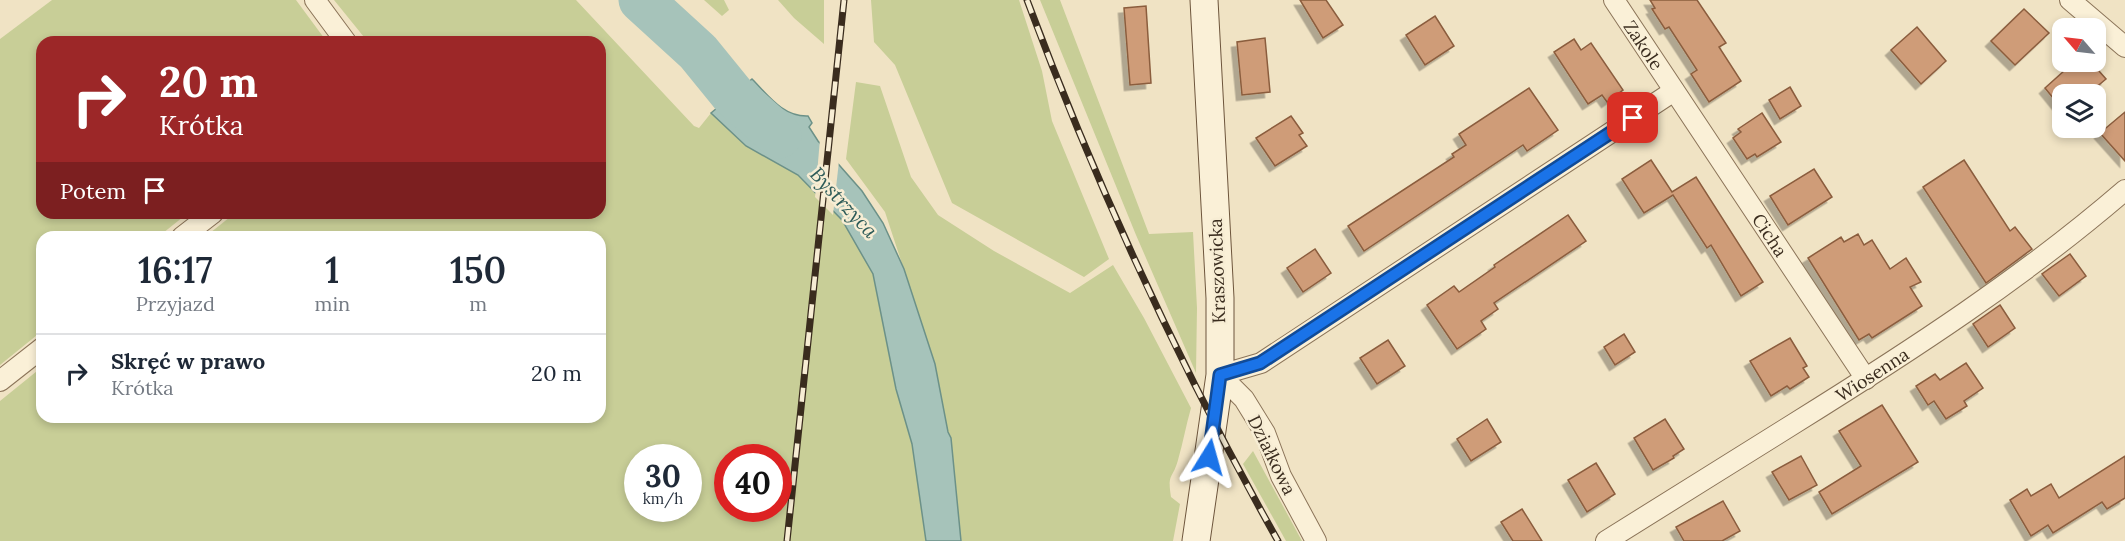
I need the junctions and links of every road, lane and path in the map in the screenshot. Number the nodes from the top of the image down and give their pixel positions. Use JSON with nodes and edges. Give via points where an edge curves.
{"nodes":[{"id":1,"x":315,"y":0,"type":"edge"},
{"id":2,"x":1204,"y":0,"type":"edge"},
{"id":3,"x":1614,"y":0,"type":"edge"},
{"id":4,"x":2070,"y":0,"type":"edge"},
{"id":5,"x":342,"y":36,"type":"edge"},
{"id":6,"x":2125,"y":47,"type":"edge"},
{"id":7,"x":1674,"y":91,"type":"junction"},
{"id":8,"x":2125,"y":190,"type":"edge"},
{"id":9,"x":205,"y":219,"type":"edge"},
{"id":10,"x":190,"y":231,"type":"edge"},
{"id":11,"x":36,"y":353,"type":"edge"},
{"id":12,"x":1220,"y":375,"type":"junction"},
{"id":13,"x":1866,"y":379,"type":"junction"},
{"id":14,"x":0,"y":381,"type":"edge"},
{"id":15,"x":1196,"y":541,"type":"edge"},
{"id":16,"x":1316,"y":541,"type":"edge"},
{"id":17,"x":1606,"y":541,"type":"edge"}],
"edges":[{"from":1,"to":5,"type":"street"},
{"from":2,"to":12,"type":"street","name":"Kraszowicka","via":[[1220,298]]},
{"from":3,"to":7,"type":"street","name":"Zakole"},
{"from":4,"to":6,"type":"street"},
{"from":7,"to":12,"type":"street","via":[[1269,358]]},
{"from":7,"to":13,"type":"street","name":"Cicha"},
{"from":8,"to":13,"type":"street","name":"Wiosenna","via":[[1982,301]]},
{"from":9,"to":10,"type":"street"},
{"from":11,"to":14,"type":"street"},
{"from":12,"to":15,"type":"street","name":"Kraszowicka"},
{"from":12,"to":16,"type":"street","name":"Działkowa","via":[[1244,399],[1265,433],[1281,476]]},
{"from":13,"to":17,"type":"street","name":"Wiosenna"}]}
